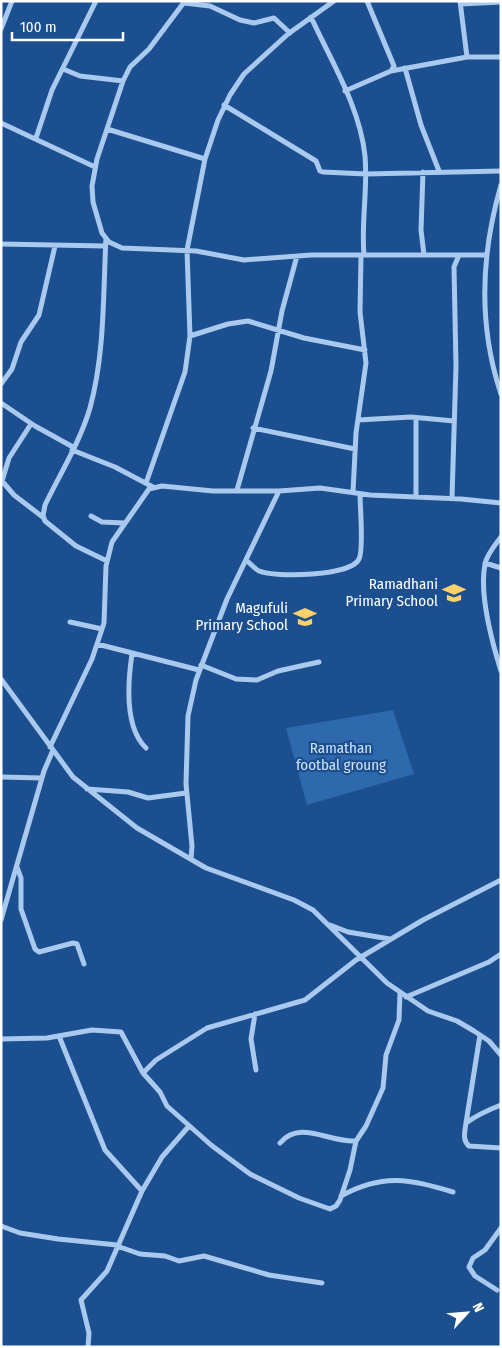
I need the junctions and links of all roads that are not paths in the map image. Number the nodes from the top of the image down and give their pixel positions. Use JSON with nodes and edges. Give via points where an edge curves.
{"nodes":[{"id":1,"x":12,"y":1,"type":"edge"},
{"id":2,"x":96,"y":1,"type":"edge"},
{"id":3,"x":334,"y":1,"type":"edge"},
{"id":4,"x":366,"y":1,"type":"edge"},
{"id":5,"x":460,"y":2,"type":"edge"},
{"id":6,"x":501,"y":2,"type":"edge"},
{"id":7,"x":182,"y":3,"type":"edge"},
{"id":8,"x":311,"y":17,"type":"junction"},
{"id":9,"x":1,"y":29,"type":"edge"},
{"id":10,"x":290,"y":33,"type":"junction"},
{"id":11,"x":467,"y":57,"type":"junction"},
{"id":12,"x":501,"y":57,"type":"edge"},
{"id":13,"x":405,"y":68,"type":"junction"},
{"id":14,"x":62,"y":69,"type":"junction"},
{"id":15,"x":391,"y":71,"type":"junction"},
{"id":16,"x":123,"y":81,"type":"junction"},
{"id":17,"x":345,"y":91,"type":"junction"},
{"id":18,"x":224,"y":105,"type":"junction"},
{"id":19,"x":1,"y":117,"type":"edge"},
{"id":20,"x":3,"y":123,"type":"edge"},
{"id":21,"x":107,"y":129,"type":"junction"},
{"id":22,"x":36,"y":138,"type":"junction"},
{"id":23,"x":205,"y":159,"type":"junction"},
{"id":24,"x":95,"y":167,"type":"junction"},
{"id":25,"x":439,"y":171,"type":"junction"},
{"id":26,"x":501,"y":171,"type":"edge"},
{"id":27,"x":423,"y":172,"type":"junction"},
{"id":28,"x":366,"y":174,"type":"junction"},
{"id":29,"x":501,"y":185,"type":"edge"},
{"id":30,"x":106,"y":238,"type":"junction"},
{"id":31,"x":1,"y":244,"type":"edge"},
{"id":32,"x":55,"y":246,"type":"junction"},
{"id":33,"x":105,"y":246,"type":"junction"},
{"id":34,"x":187,"y":250,"type":"junction"},
{"id":35,"x":362,"y":255,"type":"junction"},
{"id":36,"x":424,"y":255,"type":"junction"},
{"id":37,"x":459,"y":255,"type":"junction"},
{"id":38,"x":485,"y":255,"type":"junction"},
{"id":39,"x":297,"y":256,"type":"junction"},
{"id":40,"x":279,"y":332,"type":"junction"},
{"id":41,"x":190,"y":336,"type":"junction"},
{"id":42,"x":365,"y":350,"type":"junction"},
{"id":43,"x":1,"y":384,"type":"edge"},
{"id":44,"x":501,"y":394,"type":"edge"},
{"id":45,"x":1,"y":403,"type":"edge"},
{"id":46,"x":416,"y":418,"type":"junction"},
{"id":47,"x":358,"y":420,"type":"junction"},
{"id":48,"x":454,"y":421,"type":"junction"},
{"id":49,"x":31,"y":424,"type":"junction"},
{"id":50,"x":253,"y":428,"type":"junction"},
{"id":51,"x":73,"y":449,"type":"junction"},
{"id":52,"x":355,"y":449,"type":"junction"},
{"id":53,"x":2,"y":478,"type":"edge"},
{"id":54,"x":146,"y":483,"type":"junction"},
{"id":55,"x":153,"y":488,"type":"junction"},
{"id":56,"x":237,"y":490,"type":"junction"},
{"id":57,"x":279,"y":492,"type":"junction"},
{"id":58,"x":353,"y":492,"type":"junction"},
{"id":59,"x":360,"y":494,"type":"junction"},
{"id":60,"x":416,"y":496,"type":"junction"},
{"id":61,"x":452,"y":498,"type":"junction"},
{"id":62,"x":501,"y":503,"type":"edge"},
{"id":63,"x":91,"y":516,"type":"dead end"},
{"id":64,"x":44,"y":518,"type":"junction"},
{"id":65,"x":124,"y":523,"type":"junction"},
{"id":66,"x":501,"y":537,"type":"edge"},
{"id":67,"x":107,"y":561,"type":"junction"},
{"id":68,"x":247,"y":562,"type":"junction"},
{"id":69,"x":485,"y":563,"type":"junction"},
{"id":70,"x":501,"y":568,"type":"edge"},
{"id":71,"x":70,"y":622,"type":"dead end"},
{"id":72,"x":102,"y":629,"type":"junction"},
{"id":73,"x":97,"y":644,"type":"junction"},
{"id":74,"x":132,"y":654,"type":"junction"},
{"id":75,"x":319,"y":662,"type":"dead end"},
{"id":76,"x":200,"y":667,"type":"junction"},
{"id":77,"x":501,"y":671,"type":"edge"},
{"id":78,"x":1,"y":679,"type":"edge"},
{"id":79,"x":52,"y":748,"type":"junction"},
{"id":80,"x":146,"y":748,"type":"dead end"},
{"id":81,"x":1,"y":777,"type":"edge"},
{"id":82,"x":42,"y":778,"type":"junction"},
{"id":83,"x":87,"y":789,"type":"junction"},
{"id":84,"x":186,"y":793,"type":"junction"},
{"id":85,"x":191,"y":859,"type":"junction"},
{"id":86,"x":16,"y":866,"type":"junction"},
{"id":87,"x":501,"y":880,"type":"edge"},
{"id":88,"x":1,"y":920,"type":"edge"},
{"id":89,"x":329,"y":925,"type":"junction"},
{"id":90,"x":390,"y":939,"type":"junction"},
{"id":91,"x":501,"y":954,"type":"edge"},
{"id":92,"x":362,"y":956,"type":"junction"},
{"id":93,"x":84,"y":964,"type":"dead end"},
{"id":94,"x":400,"y":993,"type":"junction"},
{"id":95,"x":406,"y":997,"type":"junction"},
{"id":96,"x":255,"y":1014,"type":"junction"},
{"id":97,"x":480,"y":1035,"type":"junction"},
{"id":98,"x":59,"y":1036,"type":"junction"},
{"id":99,"x":1,"y":1039,"type":"edge"},
{"id":100,"x":501,"y":1055,"type":"edge"},
{"id":101,"x":256,"y":1070,"type":"dead end"},
{"id":102,"x":143,"y":1073,"type":"junction"},
{"id":103,"x":501,"y":1105,"type":"edge"},
{"id":104,"x":466,"y":1123,"type":"junction"},
{"id":105,"x":189,"y":1126,"type":"junction"},
{"id":106,"x":356,"y":1141,"type":"junction"},
{"id":107,"x":280,"y":1143,"type":"dead end"},
{"id":108,"x":501,"y":1148,"type":"edge"},
{"id":109,"x":142,"y":1191,"type":"junction"},
{"id":110,"x":453,"y":1192,"type":"dead end"},
{"id":111,"x":341,"y":1196,"type":"junction"},
{"id":112,"x":1,"y":1226,"type":"edge"},
{"id":113,"x":501,"y":1228,"type":"edge"},
{"id":114,"x":117,"y":1246,"type":"junction"},
{"id":115,"x":322,"y":1283,"type":"dead end"},
{"id":116,"x":497,"y":1290,"type":"dead end"},
{"id":117,"x":88,"y":1347,"type":"edge"}],
"edges":[{"from":1,"to":9,"type":"street"},
{"from":2,"to":14,"type":"street"},
{"from":3,"to":8,"type":"street"},
{"from":4,"to":15,"type":"street","via":[[393,61]]},
{"from":5,"to":6,"type":"street"},
{"from":5,"to":11,"type":"street"},
{"from":7,"to":10,"type":"street","via":[[210,6],[254,23],[274,18]]},
{"from":7,"to":16,"type":"street","via":[[149,49],[130,67]]},
{"from":8,"to":10,"type":"street"},
{"from":8,"to":17,"type":"street"},
{"from":10,"to":18,"type":"street","via":[[244,74]]},
{"from":11,"to":12,"type":"street"},
{"from":11,"to":13,"type":"street"},
{"from":13,"to":15,"type":"street"},
{"from":13,"to":25,"type":"street","via":[[421,125]]},
{"from":14,"to":16,"type":"street","via":[[80,76]]},
{"from":14,"to":22,"type":"street"},
{"from":15,"to":17,"type":"street"},
{"from":16,"to":21,"type":"street"},
{"from":17,"to":28,"type":"street","via":[[359,129]]},
{"from":18,"to":23,"type":"street"},
{"from":18,"to":28,"type":"street","via":[[316,161],[320,171]]},
{"from":19,"to":20,"type":"street"},
{"from":20,"to":22,"type":"street"},
{"from":21,"to":23,"type":"street"},
{"from":21,"to":24,"type":"street"},
{"from":22,"to":24,"type":"street"},
{"from":23,"to":34,"type":"street"},
{"from":24,"to":30,"type":"street","via":[[93,202]]},
{"from":25,"to":26,"type":"street"},
{"from":25,"to":27,"type":"street"},
{"from":27,"to":28,"type":"street"},
{"from":27,"to":36,"type":"street","via":[[421,230]]},
{"from":28,"to":35,"type":"street"},
{"from":29,"to":38,"type":"street"},
{"from":30,"to":33,"type":"street"},
{"from":30,"to":34,"type":"street","via":[[122,248]]},
{"from":31,"to":32,"type":"street"},
{"from":32,"to":33,"type":"street"},
{"from":32,"to":43,"type":"street","via":[[39,315],[21,342],[14,363]]},
{"from":33,"to":51,"type":"street","via":[[97,376],[89,409]]},
{"from":34,"to":39,"type":"street","via":[[244,260]]},
{"from":34,"to":41,"type":"street"},
{"from":35,"to":36,"type":"street"},
{"from":35,"to":39,"type":"street"},
{"from":35,"to":42,"type":"street","via":[[360,312]]},
{"from":36,"to":37,"type":"street"},
{"from":37,"to":38,"type":"street"},
{"from":37,"to":48,"type":"street","via":[[454,267]]},
{"from":38,"to":44,"type":"street","via":[[484,301],[488,342]]},
{"from":39,"to":40,"type":"street"},
{"from":40,"to":41,"type":"street","via":[[256,323],[239,322]]},
{"from":40,"to":42,"type":"street"},
{"from":40,"to":50,"type":"street"},
{"from":41,"to":54,"type":"street","via":[[186,372]]},
{"from":42,"to":47,"type":"street","via":[[365,379]]},
{"from":45,"to":49,"type":"street"},
{"from":46,"to":47,"type":"street"},
{"from":46,"to":48,"type":"street"},
{"from":46,"to":60,"type":"street"},
{"from":47,"to":52,"type":"street"},
{"from":48,"to":61,"type":"street"},
{"from":49,"to":51,"type":"street"},
{"from":49,"to":53,"type":"street","via":[[9,458]]},
{"from":50,"to":52,"type":"street"},
{"from":50,"to":56,"type":"street"},
{"from":51,"to":54,"type":"street"},
{"from":51,"to":64,"type":"street","via":[[45,505]]},
{"from":52,"to":58,"type":"street"},
{"from":53,"to":64,"type":"street","via":[[5,487]]},
{"from":54,"to":55,"type":"street"},
{"from":55,"to":56,"type":"street"},
{"from":55,"to":65,"type":"street","via":[[144,493]]},
{"from":56,"to":57,"type":"street"},
{"from":57,"to":58,"type":"street","via":[[320,488]]},
{"from":57,"to":68,"type":"street"},
{"from":58,"to":59,"type":"street"},
{"from":59,"to":60,"type":"street"},
{"from":59,"to":68,"type":"street","via":[[361,550],[356,563],[346,568],[282,576],[259,571]]},
{"from":60,"to":61,"type":"street"},
{"from":61,"to":62,"type":"street"},
{"from":63,"to":65,"type":"street","via":[[102,522]]},
{"from":64,"to":67,"type":"street","via":[[76,546]]},
{"from":65,"to":67,"type":"street","via":[[112,542]]},
{"from":66,"to":69,"type":"street"},
{"from":67,"to":72,"type":"street"},
{"from":68,"to":76,"type":"street","via":[[227,599]]},
{"from":69,"to":70,"type":"street"},
{"from":69,"to":77,"type":"street","via":[[486,602]]},
{"from":71,"to":72,"type":"street"},
{"from":72,"to":73,"type":"street"},
{"from":73,"to":74,"type":"street"},
{"from":73,"to":79,"type":"street"},
{"from":74,"to":76,"type":"street"},
{"from":74,"to":80,"type":"street","via":[[127,690],[137,736]]},
{"from":75,"to":76,"type":"street","via":[[278,671],[257,680],[236,679]]},
{"from":76,"to":84,"type":"street","via":[[188,716]]},
{"from":78,"to":79,"type":"street"},
{"from":79,"to":82,"type":"street"},
{"from":79,"to":83,"type":"street","via":[[73,777]]},
{"from":81,"to":82,"type":"street"},
{"from":82,"to":86,"type":"street"},
{"from":83,"to":84,"type":"street","via":[[128,792],[148,798]]},
{"from":83,"to":85,"type":"street","via":[[138,828]]},
{"from":84,"to":85,"type":"street"},
{"from":85,"to":89,"type":"street","via":[[220,874],[294,900],[313,910]]},
{"from":86,"to":88,"type":"street"},
{"from":86,"to":93,"type":"street","via":[[21,878],[21,909],[35,949],[39,952],[78,944]]},
{"from":87,"to":90,"type":"street"},
{"from":89,"to":90,"type":"street","via":[[348,932]]},
{"from":89,"to":92,"type":"street"},
{"from":90,"to":92,"type":"street"},
{"from":91,"to":95,"type":"street"},
{"from":92,"to":94,"type":"street"},
{"from":92,"to":96,"type":"street","via":[[305,1000]]},
{"from":94,"to":95,"type":"street"},
{"from":94,"to":106,"type":"street","via":[[399,1020],[386,1055],[383,1088]]},
{"from":95,"to":97,"type":"street"},
{"from":96,"to":101,"type":"street","via":[[251,1039]]},
{"from":96,"to":102,"type":"street","via":[[207,1028],[156,1060]]},
{"from":97,"to":100,"type":"street"},
{"from":97,"to":104,"type":"street"},
{"from":98,"to":99,"type":"street"},
{"from":98,"to":102,"type":"street","via":[[92,1030],[121,1032]]},
{"from":98,"to":109,"type":"street","via":[[105,1150]]},
{"from":102,"to":105,"type":"street","via":[[160,1092],[167,1106]]},
{"from":103,"to":104,"type":"street"},
{"from":104,"to":108,"type":"street","via":[[467,1144]]},
{"from":105,"to":109,"type":"street","via":[[162,1157]]},
{"from":105,"to":111,"type":"street","via":[[250,1174],[299,1198],[330,1209],[336,1206]]},
{"from":106,"to":107,"type":"street","via":[[296,1131]]},
{"from":106,"to":111,"type":"street"},
{"from":109,"to":114,"type":"street"},
{"from":110,"to":111,"type":"street","via":[[393,1179],[362,1186]]},
{"from":112,"to":114,"type":"street","via":[[20,1233]]},
{"from":113,"to":116,"type":"street","via":[[485,1250],[472,1258],[469,1267],[475,1276]]},
{"from":114,"to":115,"type":"street","via":[[179,1261],[204,1256],[269,1275]]},
{"from":114,"to":117,"type":"street","via":[[107,1271],[81,1300],[89,1333]]}]}
